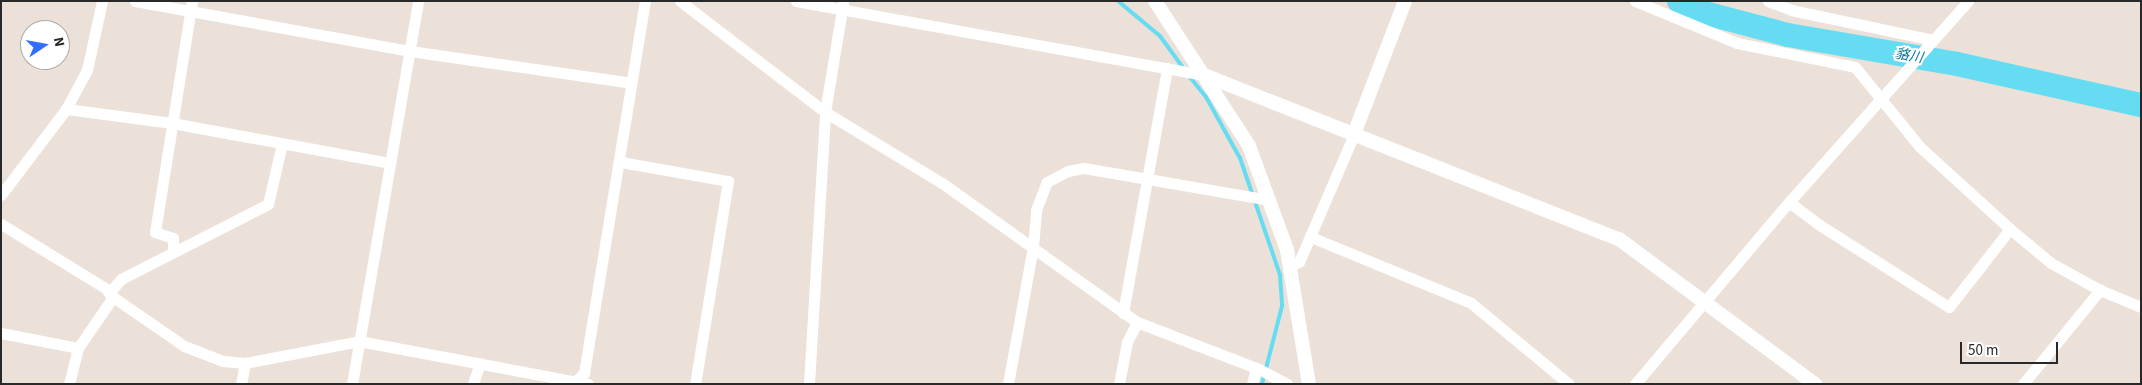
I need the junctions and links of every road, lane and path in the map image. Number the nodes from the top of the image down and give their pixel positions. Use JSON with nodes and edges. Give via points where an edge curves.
{"nodes":[{"id":1,"x":102,"y":1,"type":"edge"},
{"id":2,"x":135,"y":1,"type":"edge"},
{"id":3,"x":418,"y":1,"type":"edge"},
{"id":4,"x":645,"y":1,"type":"edge"},
{"id":5,"x":680,"y":1,"type":"edge"},
{"id":6,"x":796,"y":1,"type":"edge"},
{"id":7,"x":1155,"y":1,"type":"edge"},
{"id":8,"x":1405,"y":1,"type":"edge"},
{"id":9,"x":1634,"y":1,"type":"edge"},
{"id":10,"x":1768,"y":1,"type":"edge"},
{"id":11,"x":1968,"y":1,"type":"edge"},
{"id":12,"x":843,"y":5,"type":"edge"},
{"id":13,"x":192,"y":7,"type":"edge"},
{"id":14,"x":1933,"y":40,"type":"junction"},
{"id":15,"x":410,"y":51,"type":"junction"},
{"id":16,"x":1171,"y":69,"type":"junction"},
{"id":17,"x":1200,"y":74,"type":"junction"},
{"id":18,"x":631,"y":83,"type":"junction"},
{"id":19,"x":1881,"y":99,"type":"junction"},
{"id":20,"x":66,"y":109,"type":"junction"},
{"id":21,"x":825,"y":112,"type":"junction"},
{"id":22,"x":172,"y":123,"type":"junction"},
{"id":23,"x":1354,"y":134,"type":"junction"},
{"id":24,"x":282,"y":144,"type":"junction"},
{"id":25,"x":621,"y":162,"type":"junction"},
{"id":26,"x":390,"y":163,"type":"junction"},
{"id":27,"x":1148,"y":179,"type":"junction"},
{"id":28,"x":1,"y":195,"type":"edge"},
{"id":29,"x":1265,"y":199,"type":"junction"},
{"id":30,"x":1789,"y":202,"type":"junction"},
{"id":31,"x":1,"y":224,"type":"edge"},
{"id":32,"x":2010,"y":229,"type":"junction"},
{"id":33,"x":1311,"y":237,"type":"junction"},
{"id":34,"x":1033,"y":247,"type":"junction"},
{"id":35,"x":173,"y":251,"type":"junction"},
{"id":36,"x":1291,"y":266,"type":"junction"},
{"id":37,"x":2100,"y":290,"type":"junction"},
{"id":38,"x":111,"y":295,"type":"junction"},
{"id":39,"x":1704,"y":300,"type":"junction"},
{"id":40,"x":2141,"y":306,"type":"edge"},
{"id":41,"x":1123,"y":313,"type":"junction"},
{"id":42,"x":1137,"y":322,"type":"junction"},
{"id":43,"x":1,"y":333,"type":"edge"},
{"id":44,"x":359,"y":341,"type":"junction"},
{"id":45,"x":78,"y":348,"type":"junction"},
{"id":46,"x":244,"y":363,"type":"junction"},
{"id":47,"x":480,"y":363,"type":"junction"},
{"id":48,"x":1258,"y":369,"type":"junction"},
{"id":49,"x":574,"y":382,"type":"edge"},
{"id":50,"x":69,"y":384,"type":"edge"},
{"id":51,"x":240,"y":384,"type":"edge"},
{"id":52,"x":352,"y":384,"type":"edge"},
{"id":53,"x":473,"y":384,"type":"edge"},
{"id":54,"x":588,"y":384,"type":"edge"},
{"id":55,"x":695,"y":384,"type":"edge"},
{"id":56,"x":809,"y":384,"type":"edge"},
{"id":57,"x":1008,"y":384,"type":"edge"},
{"id":58,"x":1119,"y":384,"type":"edge"},
{"id":59,"x":1252,"y":384,"type":"edge"},
{"id":60,"x":1287,"y":384,"type":"edge"},
{"id":61,"x":1309,"y":384,"type":"edge"},
{"id":62,"x":1569,"y":384,"type":"edge"},
{"id":63,"x":1635,"y":384,"type":"edge"},
{"id":64,"x":1815,"y":384,"type":"edge"},
{"id":65,"x":2023,"y":384,"type":"edge"}],
"edges":[{"from":1,"to":20,"type":"street","via":[[87,70]]},
{"from":2,"to":13,"type":"street"},
{"from":3,"to":15,"type":"street"},
{"from":4,"to":18,"type":"street"},
{"from":5,"to":21,"type":"street"},
{"from":6,"to":12,"type":"street"},
{"from":7,"to":17,"type":"street"},
{"from":8,"to":23,"type":"street"},
{"from":9,"to":19,"type":"street","via":[[1737,43],[1856,67]]},
{"from":10,"to":14,"type":"street","via":[[1792,10]]},
{"from":11,"to":14,"type":"street"},
{"from":12,"to":16,"type":"street"},
{"from":12,"to":21,"type":"street"},
{"from":13,"to":15,"type":"street"},
{"from":13,"to":22,"type":"street"},
{"from":14,"to":19,"type":"street"},
{"from":15,"to":18,"type":"street"},
{"from":15,"to":26,"type":"street"},
{"from":16,"to":17,"type":"street"},
{"from":16,"to":27,"type":"street"},
{"from":17,"to":23,"type":"street"},
{"from":17,"to":29,"type":"street","via":[[1249,146]]},
{"from":18,"to":25,"type":"street"},
{"from":19,"to":30,"type":"street"},
{"from":19,"to":32,"type":"street","via":[[1920,147]]},
{"from":20,"to":22,"type":"street"},
{"from":20,"to":28,"type":"street"},
{"from":21,"to":34,"type":"street","via":[[942,183]]},
{"from":21,"to":56,"type":"street"},
{"from":22,"to":24,"type":"street"},
{"from":22,"to":35,"type":"street","via":[[154,232],[173,238]]},
{"from":23,"to":33,"type":"street"},
{"from":23,"to":39,"type":"street","via":[[1619,239]]},
{"from":24,"to":26,"type":"street"},
{"from":24,"to":35,"type":"street","via":[[272,201]]},
{"from":25,"to":49,"type":"street","via":[[584,373]]},
{"from":25,"to":55,"type":"street","via":[[728,181]]},
{"from":26,"to":44,"type":"street"},
{"from":27,"to":29,"type":"street"},
{"from":27,"to":34,"type":"street","via":[[1084,168],[1048,182],[1036,210]]},
{"from":27,"to":41,"type":"street"},
{"from":29,"to":36,"type":"street"},
{"from":30,"to":32,"type":"street","via":[[1949,307]]},
{"from":30,"to":39,"type":"street"},
{"from":31,"to":38,"type":"street"},
{"from":32,"to":37,"type":"street","via":[[2051,263]]},
{"from":33,"to":36,"type":"street","via":[[1299,262]]},
{"from":33,"to":62,"type":"street","via":[[1472,303]]},
{"from":34,"to":41,"type":"street"},
{"from":34,"to":57,"type":"street"},
{"from":35,"to":38,"type":"street","via":[[121,279]]},
{"from":36,"to":61,"type":"street"},
{"from":37,"to":40,"type":"street"},
{"from":37,"to":65,"type":"street"},
{"from":38,"to":45,"type":"street"},
{"from":38,"to":46,"type":"street","via":[[184,346],[223,361]]},
{"from":39,"to":63,"type":"street"},
{"from":39,"to":64,"type":"street"},
{"from":41,"to":42,"type":"street"},
{"from":42,"to":48,"type":"street"},
{"from":42,"to":58,"type":"street","via":[[1127,342]]},
{"from":43,"to":45,"type":"street"},
{"from":44,"to":46,"type":"street"},
{"from":44,"to":47,"type":"street"},
{"from":44,"to":52,"type":"street"},
{"from":45,"to":50,"type":"street"},
{"from":46,"to":51,"type":"street"},
{"from":47,"to":49,"type":"street"},
{"from":47,"to":53,"type":"street"},
{"from":48,"to":59,"type":"street"},
{"from":48,"to":60,"type":"street"},
{"from":49,"to":54,"type":"street"}]}
